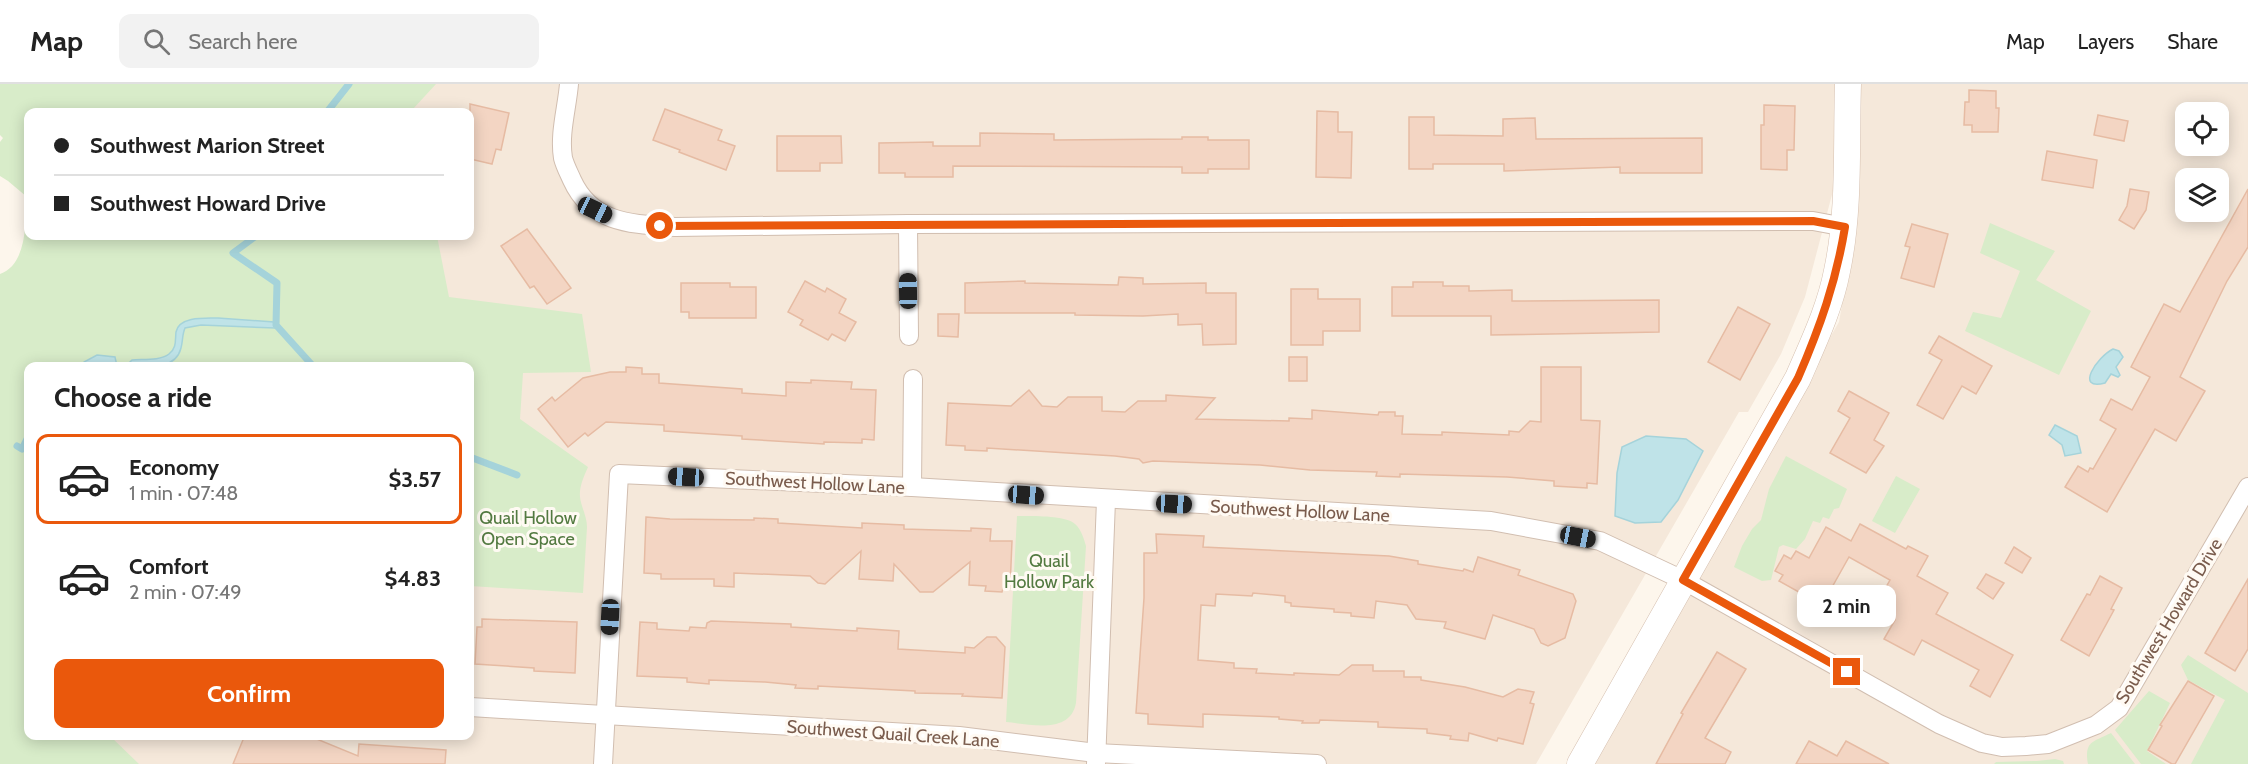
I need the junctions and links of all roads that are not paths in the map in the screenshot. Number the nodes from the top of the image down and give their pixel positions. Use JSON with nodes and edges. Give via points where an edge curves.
{"nodes":[{"id":1,"x":569,"y":84,"type":"edge"},
{"id":2,"x":1848,"y":84,"type":"edge"},
{"id":3,"x":908,"y":224,"type":"junction"},
{"id":4,"x":1845,"y":227,"type":"junction"},
{"id":5,"x":909,"y":336,"type":"dead end"},
{"id":6,"x":913,"y":380,"type":"dead end"},
{"id":7,"x":912,"y":487,"type":"junction"},
{"id":8,"x":2248,"y":487,"type":"edge"},
{"id":9,"x":1106,"y":500,"type":"junction"},
{"id":10,"x":1683,"y":580,"type":"junction"},
{"id":11,"x":474,"y":707,"type":"edge"},
{"id":12,"x":605,"y":714,"type":"junction"},
{"id":13,"x":1096,"y":759,"type":"edge"},
{"id":14,"x":603,"y":764,"type":"edge"},
{"id":15,"x":1317,"y":764,"type":"edge"},
{"id":16,"x":1580,"y":764,"type":"edge"}],
"edges":[{"from":1,"to":3,"type":"street","via":[[563,158],[584,200],[616,220],[675,227]]},
{"from":2,"to":4,"type":"main road"},
{"from":3,"to":4,"type":"street","via":[[1813,221]]},
{"from":3,"to":5,"type":"street"},
{"from":4,"to":10,"type":"main road","via":[[1832,292],[1798,378]]},
{"from":6,"to":7,"type":"street"},
{"from":7,"to":9,"type":"street","name":"Southwest Hollow Lane"},
{"from":7,"to":12,"type":"street","name":"Southwest Hollow Lane","via":[[619,474]]},
{"from":8,"to":10,"type":"street","name":"Southwest Howard Drive","via":[[2119,708],[2096,725],[2048,744],[2002,747],[1982,743],[1939,724]]},
{"from":9,"to":10,"type":"street","name":"Southwest Hollow Lane","via":[[1491,521],[1600,541]]},
{"from":9,"to":13,"type":"street"},
{"from":10,"to":16,"type":"main road"},
{"from":11,"to":12,"type":"street","name":"Southwest Quail Creek Lane"},
{"from":12,"to":13,"type":"street","name":"Southwest Quail Creek Lane","via":[[959,736]]},
{"from":12,"to":14,"type":"street"},
{"from":13,"to":15,"type":"street","name":"Southwest Quail Creek Lane"}]}
